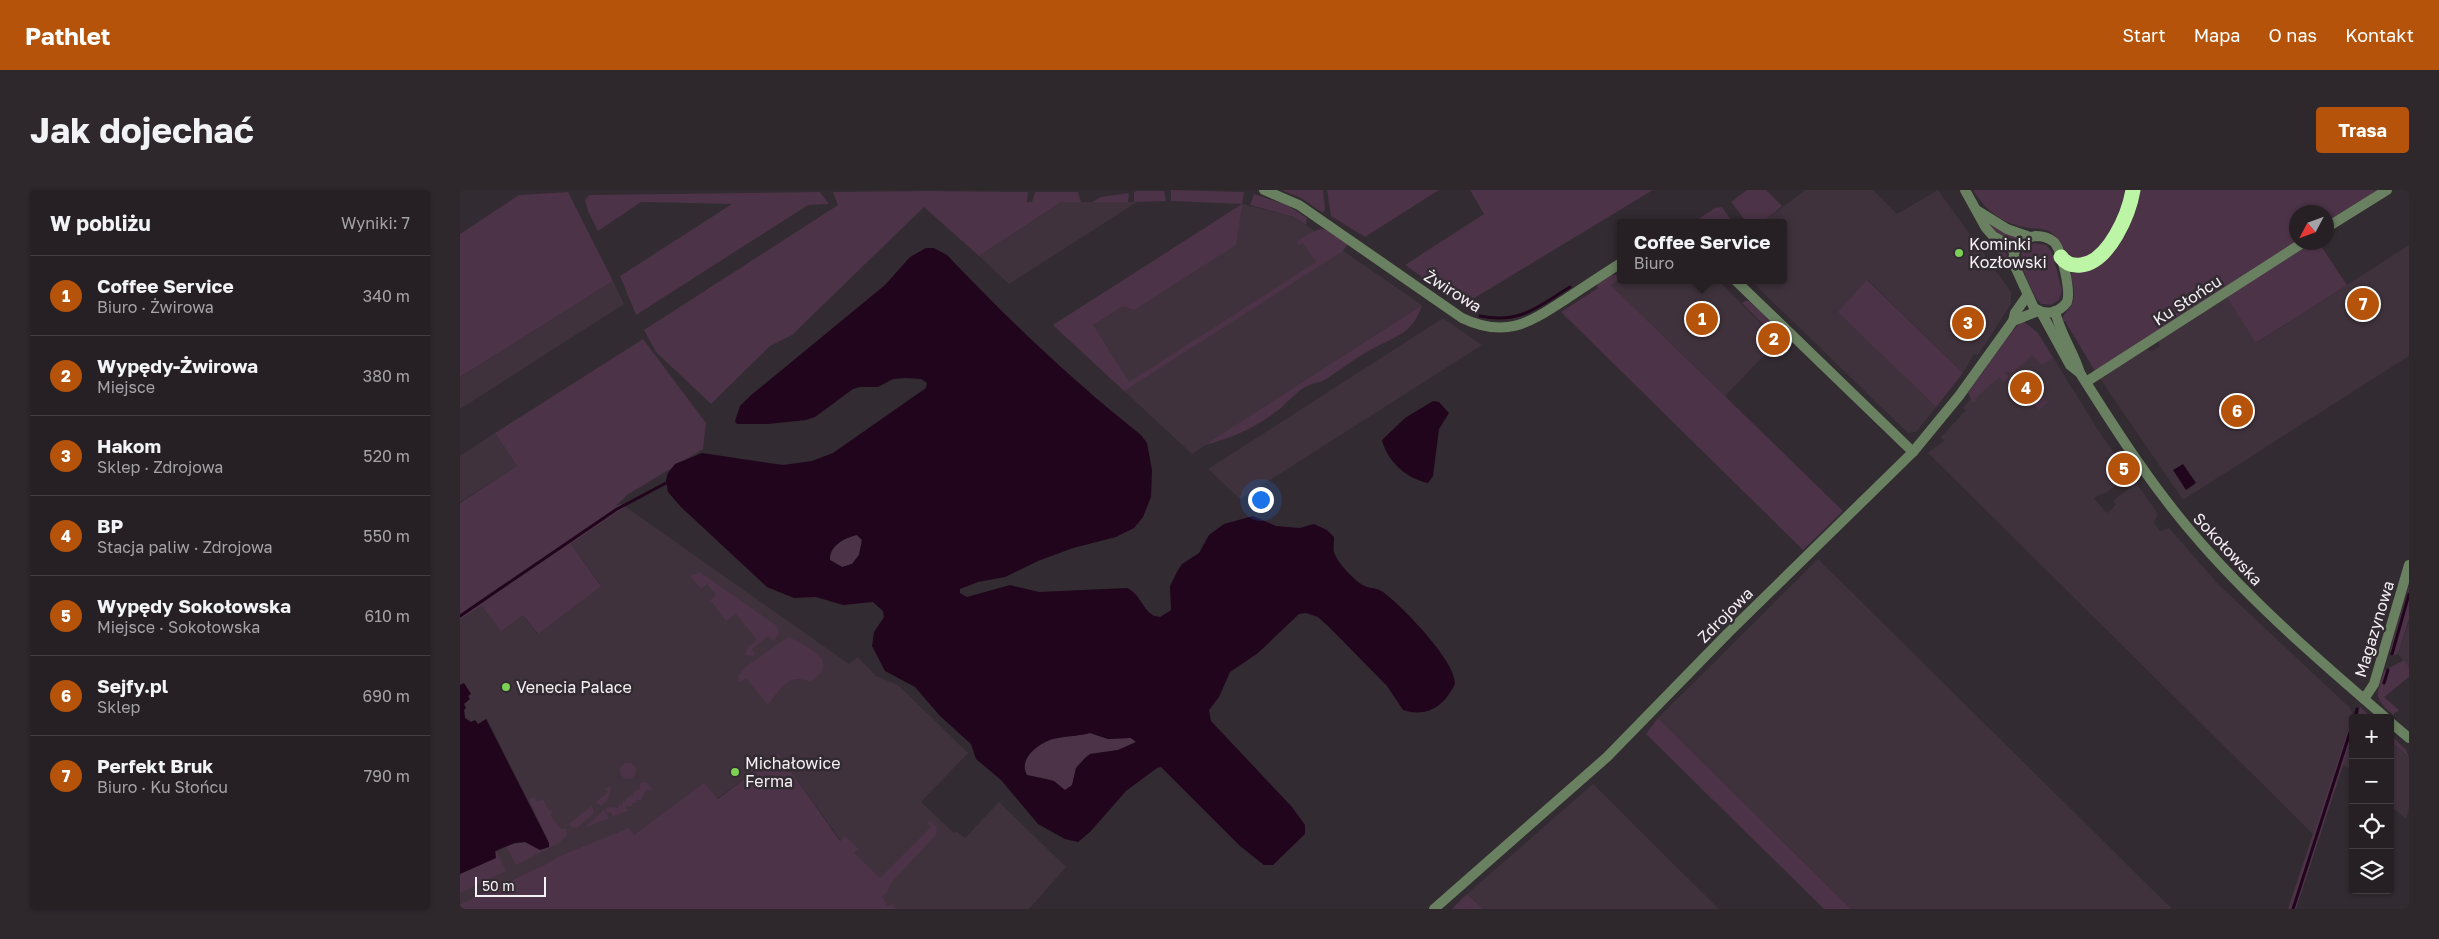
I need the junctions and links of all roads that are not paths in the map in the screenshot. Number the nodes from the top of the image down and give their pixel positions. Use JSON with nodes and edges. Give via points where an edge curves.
{"nodes":[{"id":1,"x":1264,"y":190,"type":"edge"},
{"id":2,"x":1965,"y":190,"type":"edge"},
{"id":3,"x":2133,"y":190,"type":"edge"},
{"id":4,"x":2386,"y":190,"type":"edge"},
{"id":5,"x":1978,"y":211,"type":"junction"},
{"id":6,"x":2334,"y":223,"type":"edge"},
{"id":7,"x":2030,"y":237,"type":"junction"},
{"id":8,"x":2291,"y":250,"type":"edge"},
{"id":9,"x":2014,"y":252,"type":"junction"},
{"id":10,"x":2061,"y":257,"type":"junction"},
{"id":11,"x":1617,"y":266,"type":"edge"},
{"id":12,"x":1740,"y":284,"type":"edge"},
{"id":13,"x":2028,"y":296,"type":"junction"},
{"id":14,"x":2040,"y":312,"type":"junction"},
{"id":15,"x":2056,"y":312,"type":"junction"},
{"id":16,"x":2013,"y":321,"type":"junction"},
{"id":17,"x":2083,"y":378,"type":"junction"},
{"id":18,"x":1913,"y":452,"type":"junction"},
{"id":19,"x":2409,"y":564,"type":"edge"},
{"id":20,"x":2364,"y":699,"type":"junction"},
{"id":21,"x":2381,"y":714,"type":"edge"},
{"id":22,"x":2394,"y":725,"type":"edge"},
{"id":23,"x":2409,"y":738,"type":"edge"},
{"id":24,"x":1434,"y":909,"type":"edge"}],
"edges":[{"from":1,"to":11,"type":"street","name":"Żwirowa","via":[[1305,209],[1462,318],[1482,326],[1507,328],[1532,321]]},
{"from":2,"to":5,"type":"street"},
{"from":3,"to":10,"type":"highway","via":[[2121,226],[2099,256],[2090,263],[2076,266]]},
{"from":4,"to":6,"type":"street"},
{"from":5,"to":7,"type":"street","via":[[2000,225]]},
{"from":5,"to":9,"type":"street","via":[[1989,232]]},
{"from":7,"to":9,"type":"street","via":[[2021,241]]},
{"from":7,"to":10,"type":"street","via":[[2049,239]]},
{"from":8,"to":17,"type":"street","name":"Ku Słońcu"},
{"from":9,"to":13,"type":"street","via":[[2012,262]]},
{"from":10,"to":15,"type":"street","via":[[2069,293],[2064,306]]},
{"from":12,"to":18,"type":"street"},
{"from":13,"to":14,"type":"street"},
{"from":13,"to":16,"type":"street","name":"Zdrojowa"},
{"from":14,"to":15,"type":"street"},
{"from":14,"to":16,"type":"street"},
{"from":14,"to":17,"type":"street","name":"Sokołowska","via":[[2070,365]]},
{"from":15,"to":17,"type":"street","name":"Sokołowska","via":[[2062,334]]},
{"from":16,"to":18,"type":"street","name":"Zdrojowa","via":[[1959,396]]},
{"from":17,"to":20,"type":"street","name":"Sokołowska","via":[[2145,472],[2201,544],[2253,598]]},
{"from":18,"to":24,"type":"street","name":"Zdrojowa","via":[[1607,757]]},
{"from":19,"to":20,"type":"street","name":"Magazynowa","via":[[2374,684]]},
{"from":20,"to":21,"type":"street","name":"Sokołowska"},
{"from":22,"to":23,"type":"street"}]}
